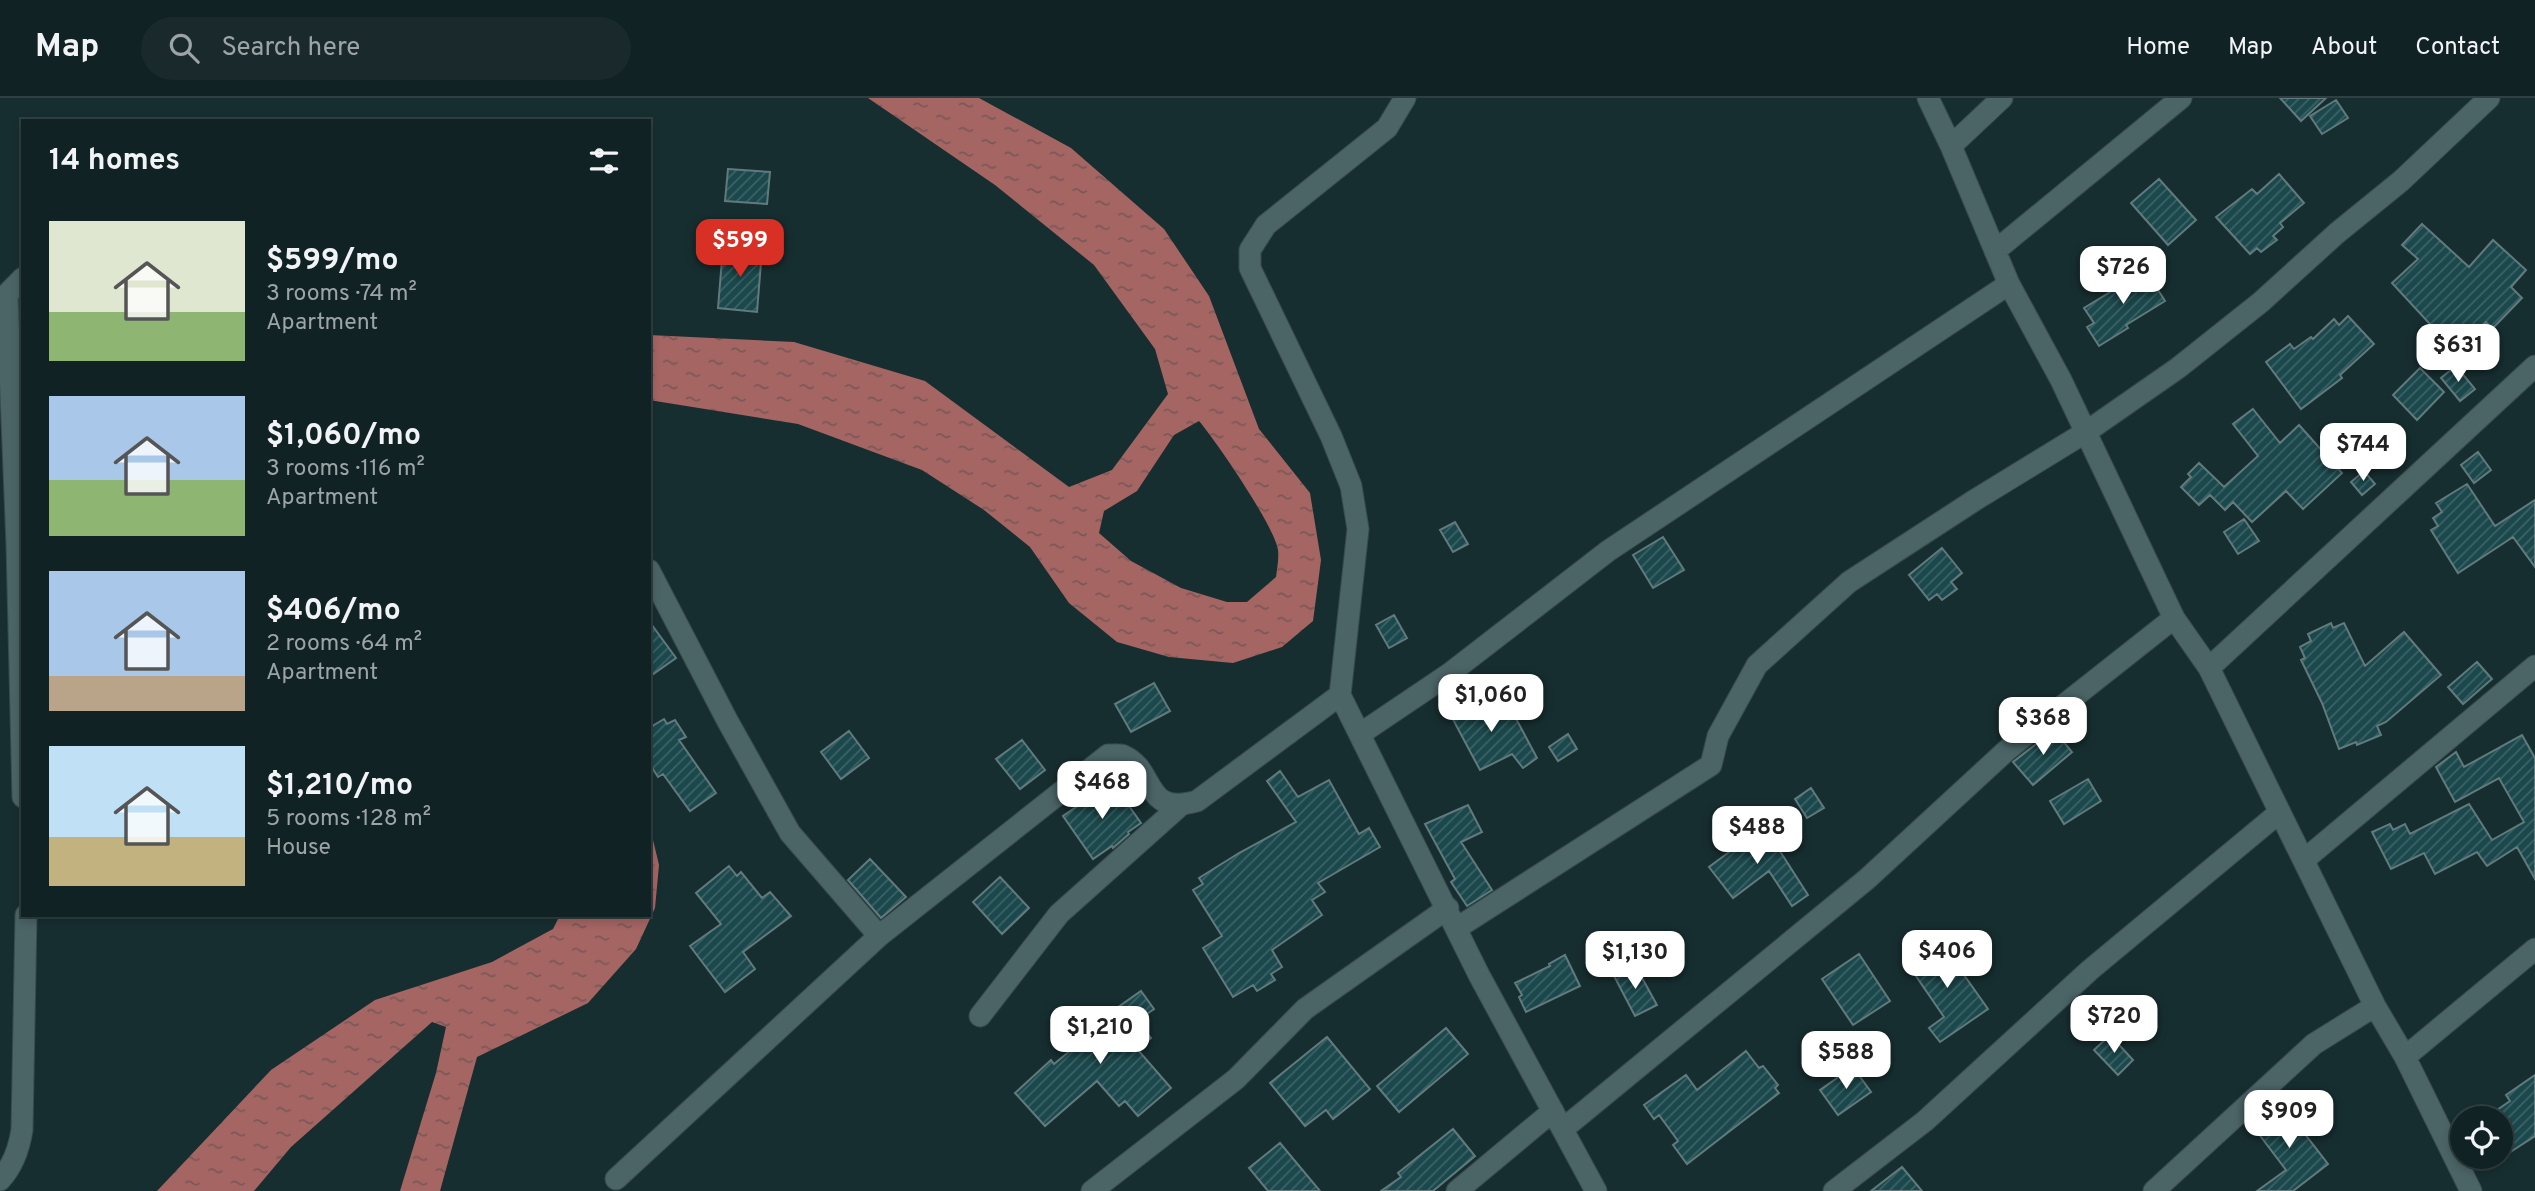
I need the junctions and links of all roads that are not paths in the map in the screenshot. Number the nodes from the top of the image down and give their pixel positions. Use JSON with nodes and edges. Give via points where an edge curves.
{"nodes":[{"id":1,"x":1405,"y":98,"type":"edge"},
{"id":2,"x":1928,"y":98,"type":"edge"},
{"id":3,"x":2002,"y":98,"type":"edge"},
{"id":4,"x":2181,"y":98,"type":"edge"},
{"id":5,"x":2489,"y":98,"type":"edge"},
{"id":6,"x":1951,"y":146,"type":"junction"},
{"id":7,"x":1995,"y":251,"type":"junction"},
{"id":8,"x":21,"y":280,"type":"edge"},
{"id":9,"x":2009,"y":284,"type":"junction"},
{"id":10,"x":2535,"y":366,"type":"edge"},
{"id":11,"x":2086,"y":432,"type":"junction"},
{"id":12,"x":651,"y":574,"type":"edge"},
{"id":13,"x":2174,"y":618,"type":"junction"},
{"id":14,"x":2535,"y":666,"type":"edge"},
{"id":15,"x":2209,"y":668,"type":"junction"},
{"id":16,"x":1340,"y":695,"type":"junction"},
{"id":17,"x":21,"y":713,"type":"edge"},
{"id":18,"x":1360,"y":734,"type":"junction"},
{"id":19,"x":1181,"y":805,"type":"junction"},
{"id":20,"x":2280,"y":812,"type":"junction"},
{"id":21,"x":2304,"y":860,"type":"junction"},
{"id":22,"x":1448,"y":908,"type":"junction"},
{"id":23,"x":26,"y":917,"type":"edge"},
{"id":24,"x":1457,"y":928,"type":"junction"},
{"id":25,"x":879,"y":936,"type":"junction"},
{"id":26,"x":2535,"y":948,"type":"edge"},
{"id":27,"x":2375,"y":1006,"type":"junction"},
{"id":28,"x":980,"y":1017,"type":"dead end"},
{"id":29,"x":2404,"y":1057,"type":"junction"},
{"id":30,"x":1558,"y":1120,"type":"junction"},
{"id":31,"x":615,"y":1179,"type":"dead end"},
{"id":32,"x":0,"y":1180,"type":"edge"},
{"id":33,"x":1092,"y":1191,"type":"edge"},
{"id":34,"x":1457,"y":1191,"type":"edge"},
{"id":35,"x":1596,"y":1191,"type":"edge"},
{"id":36,"x":1834,"y":1191,"type":"edge"},
{"id":37,"x":2154,"y":1191,"type":"edge"},
{"id":38,"x":2471,"y":1191,"type":"edge"}],
"edges":[{"from":1,"to":16,"type":"street","via":[[1387,128],[1266,225],[1250,250],[1250,268],[1351,486],[1358,529]]},
{"from":2,"to":6,"type":"street"},
{"from":3,"to":6,"type":"street"},
{"from":4,"to":7,"type":"street"},
{"from":5,"to":11,"type":"street","via":[[2261,302]]},
{"from":6,"to":7,"type":"street"},
{"from":7,"to":9,"type":"street"},
{"from":8,"to":17,"type":"street","via":[[7,294]]},
{"from":9,"to":11,"type":"street"},
{"from":9,"to":18,"type":"street","via":[[1608,551],[1449,674]]},
{"from":10,"to":15,"type":"street"},
{"from":11,"to":13,"type":"street"},
{"from":11,"to":24,"type":"street","via":[[1849,582],[1756,665],[1718,736],[1711,765]]},
{"from":12,"to":25,"type":"street","via":[[790,833]]},
{"from":13,"to":15,"type":"street"},
{"from":13,"to":30,"type":"street","via":[[2007,750],[1867,879]]},
{"from":14,"to":21,"type":"street"},
{"from":15,"to":20,"type":"street"},
{"from":16,"to":18,"type":"street"},
{"from":16,"to":19,"type":"street","via":[[1197,801]]},
{"from":18,"to":22,"type":"street"},
{"from":19,"to":25,"type":"street","via":[[1165,802],[1123,754],[1108,755]]},
{"from":19,"to":28,"type":"street","via":[[1059,914]]},
{"from":20,"to":21,"type":"street"},
{"from":20,"to":36,"type":"street","via":[[2090,970],[1925,1121]]},
{"from":21,"to":27,"type":"street"},
{"from":22,"to":24,"type":"street"},
{"from":22,"to":33,"type":"street","via":[[1305,1009],[1236,1079]]},
{"from":23,"to":32,"type":"street","via":[[22,1130],[19,1147]]},
{"from":24,"to":30,"type":"street"},
{"from":25,"to":31,"type":"street"},
{"from":26,"to":29,"type":"street"},
{"from":27,"to":29,"type":"street"},
{"from":27,"to":37,"type":"street","via":[[2314,1044]]},
{"from":29,"to":38,"type":"street"},
{"from":30,"to":34,"type":"street"},
{"from":30,"to":35,"type":"street"}]}
